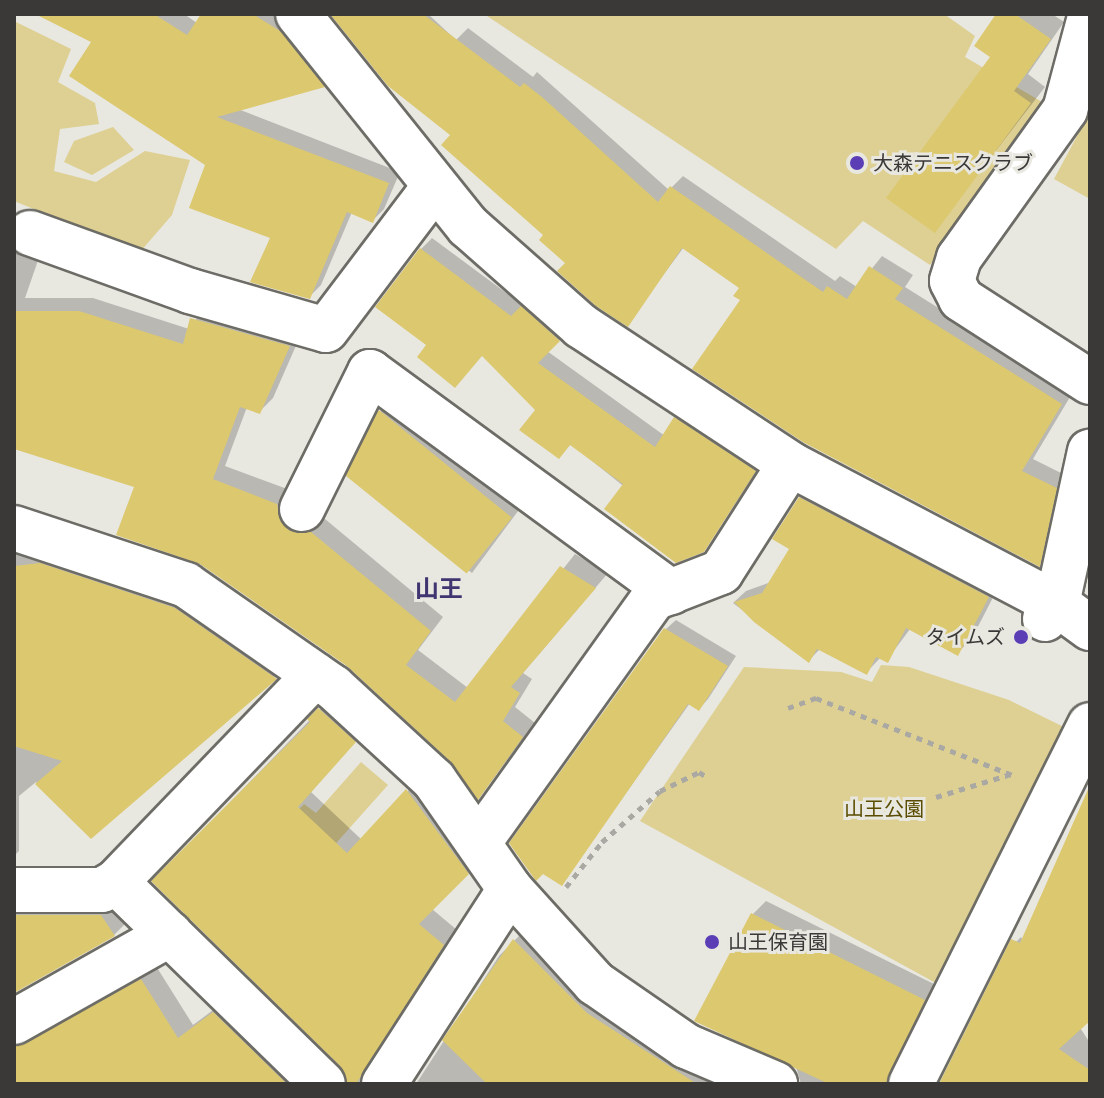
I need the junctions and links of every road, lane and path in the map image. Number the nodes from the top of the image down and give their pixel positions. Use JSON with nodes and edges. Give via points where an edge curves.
{"nodes":[{"id":1,"x":298,"y":14,"type":"edge"},
{"id":2,"x":1089,"y":16,"type":"edge"},
{"id":3,"x":434,"y":187,"type":"junction"},
{"id":4,"x":30,"y":233,"type":"dead end"},
{"id":5,"x":1089,"y":379,"type":"edge"},
{"id":6,"x":1090,"y":452,"type":"edge"},
{"id":7,"x":790,"y":464,"type":"junction"},
{"id":8,"x":302,"y":509,"type":"dead end"},
{"id":9,"x":14,"y":528,"type":"edge"},
{"id":10,"x":671,"y":592,"type":"junction"},
{"id":11,"x":1064,"y":617,"type":"edge"},
{"id":12,"x":315,"y":675,"type":"junction"},
{"id":13,"x":788,"y":708,"type":"dead end"},
{"id":14,"x":1090,"y":725,"type":"edge"},
{"id":15,"x":1011,"y":774,"type":"junction"},
{"id":16,"x":707,"y":777,"type":"dead end"},
{"id":17,"x":1059,"y":787,"type":"junction"},
{"id":18,"x":936,"y":797,"type":"dead end"},
{"id":19,"x":479,"y":842,"type":"junction"},
{"id":20,"x":116,"y":882,"type":"junction"},
{"id":21,"x":510,"y":889,"type":"junction"},
{"id":22,"x":14,"y":890,"type":"edge"},
{"id":23,"x":559,"y":896,"type":"dead end"},
{"id":24,"x":170,"y":934,"type":"junction"},
{"id":25,"x":14,"y":1022,"type":"edge"},
{"id":26,"x":323,"y":1084,"type":"edge"},
{"id":27,"x":384,"y":1084,"type":"edge"},
{"id":28,"x":775,"y":1084,"type":"edge"},
{"id":29,"x":911,"y":1084,"type":"edge"}],
"edges":[{"from":1,"to":3,"type":"street"},
{"from":2,"to":5,"type":"street","via":[[1065,110],[959,258],[952,281],[961,299]]},
{"from":3,"to":4,"type":"street","via":[[326,330],[190,291]]},
{"from":3,"to":7,"type":"street","via":[[468,226],[581,326]]},
{"from":6,"to":11,"type":"street"},
{"from":7,"to":10,"type":"street","via":[[721,572]]},
{"from":7,"to":11,"type":"street"},
{"from":8,"to":10,"type":"street","via":[[370,372]]},
{"from":9,"to":12,"type":"street","via":[[186,585]]},
{"from":10,"to":19,"type":"street","via":[[654,598]]},
{"from":12,"to":19,"type":"street","via":[[434,780]]},
{"from":12,"to":20,"type":"street"},
{"from":13,"to":15,"type":"path","via":[[816,698]]},
{"from":14,"to":17,"type":"street"},
{"from":15,"to":17,"type":"path"},
{"from":15,"to":18,"type":"path"},
{"from":16,"to":23,"type":"path","via":[[699,772],[660,791],[602,842]]},
{"from":17,"to":29,"type":"street"},
{"from":19,"to":21,"type":"street"},
{"from":20,"to":22,"type":"street","via":[[102,890]]},
{"from":20,"to":24,"type":"street"},
{"from":21,"to":27,"type":"street"},
{"from":21,"to":28,"type":"street","via":[[595,983],[686,1046]]},
{"from":24,"to":25,"type":"street"},
{"from":24,"to":26,"type":"street"}]}
